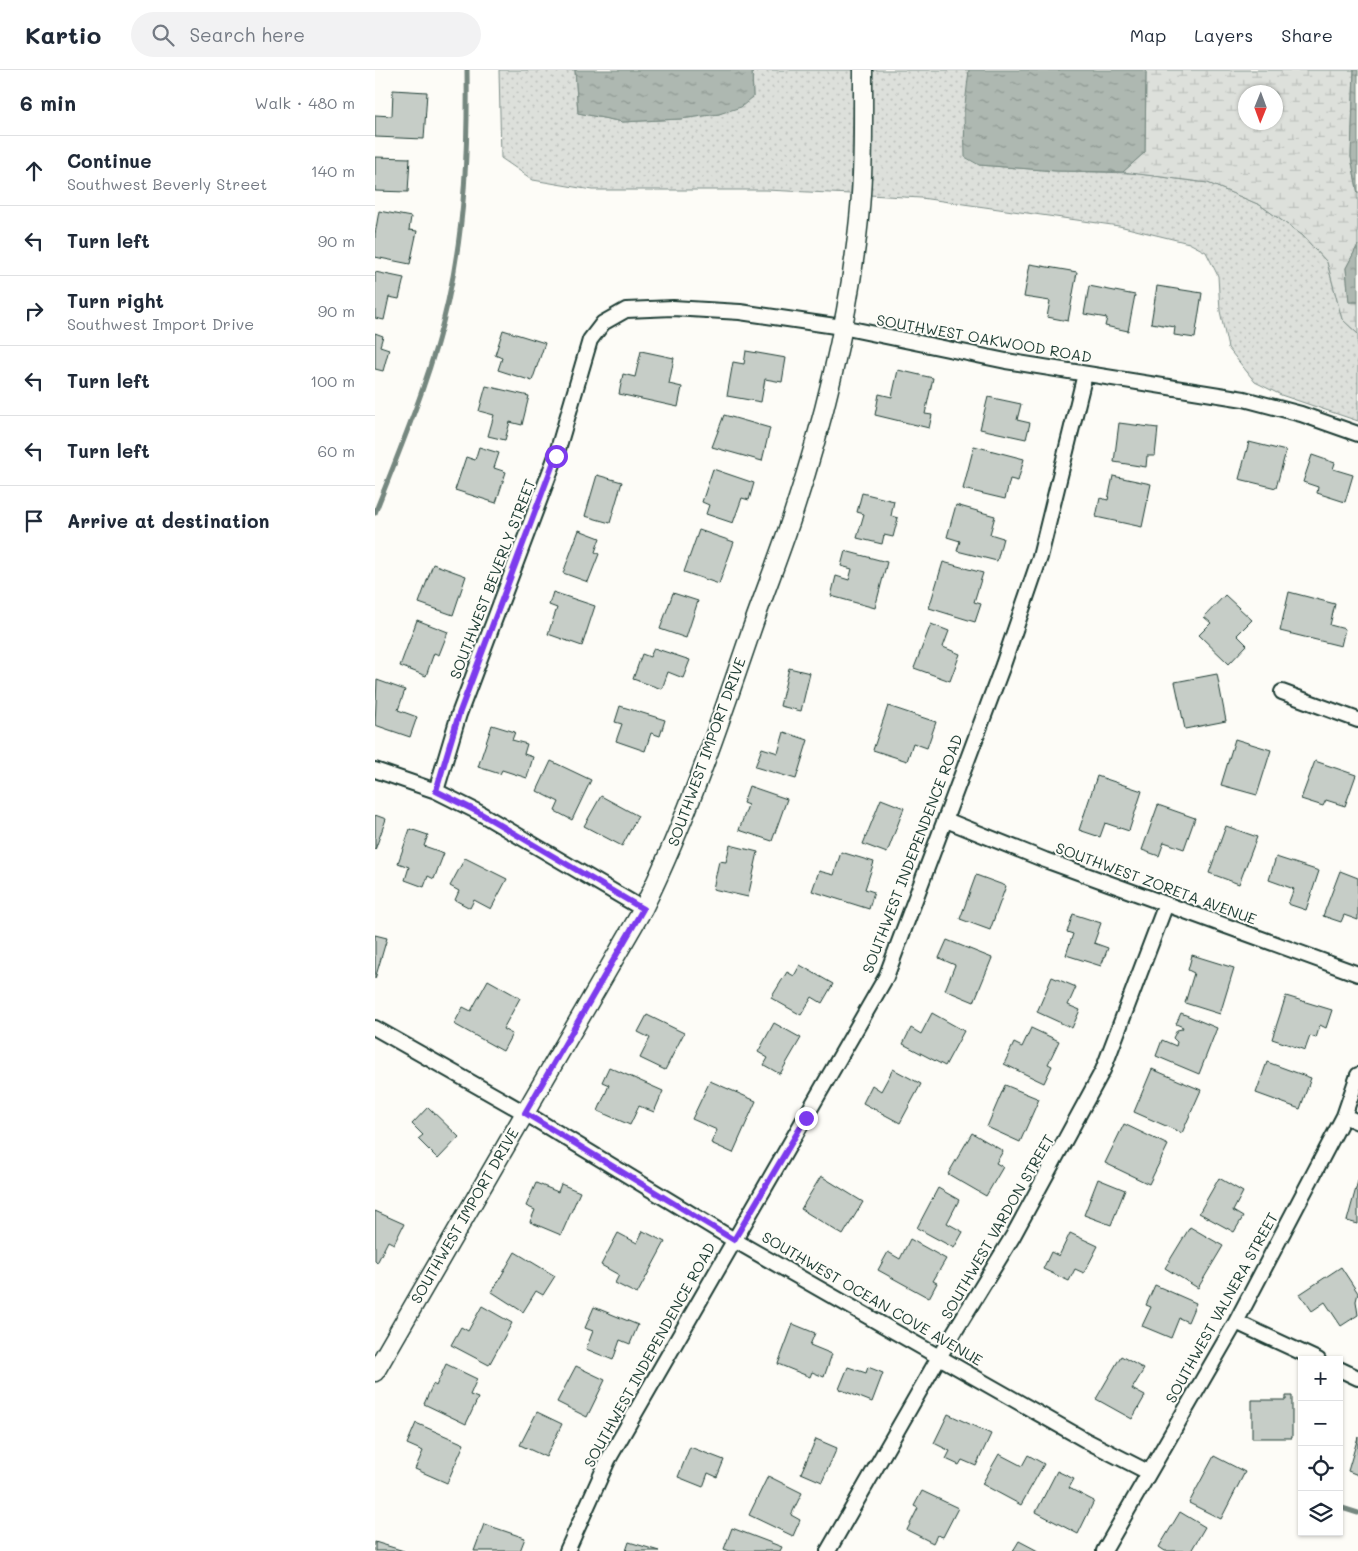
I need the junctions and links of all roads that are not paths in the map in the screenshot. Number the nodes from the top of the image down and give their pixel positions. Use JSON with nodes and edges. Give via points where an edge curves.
{"nodes":[{"id":1,"x":863,"y":70,"type":"edge"},
{"id":2,"x":603,"y":323,"type":"joint"},
{"id":3,"x":842,"y":328,"type":"junction"},
{"id":4,"x":1085,"y":374,"type":"junction"},
{"id":5,"x":1358,"y":434,"type":"edge"},
{"id":6,"x":1281,"y":692,"type":"dead end"},
{"id":7,"x":1358,"y":720,"type":"edge"},
{"id":8,"x":375,"y":770,"type":"edge"},
{"id":9,"x":436,"y":791,"type":"junction"},
{"id":10,"x":946,"y":820,"type":"junction"},
{"id":11,"x":1166,"y":904,"type":"junction"},
{"id":12,"x":643,"y":909,"type":"junction"},
{"id":13,"x":1358,"y":974,"type":"edge"},
{"id":14,"x":375,"y":1028,"type":"edge"},
{"id":15,"x":1358,"y":1075,"type":"edge"},
{"id":16,"x":525,"y":1113,"type":"junction"},
{"id":17,"x":1344,"y":1116,"type":"junction"},
{"id":18,"x":1358,"y":1122,"type":"edge"},
{"id":19,"x":734,"y":1240,"type":"junction"},
{"id":20,"x":1236,"y":1322,"type":"junction"},
{"id":21,"x":1310,"y":1356,"type":"edge"},
{"id":22,"x":939,"y":1357,"type":"junction"},
{"id":23,"x":1343,"y":1371,"type":"edge"},
{"id":24,"x":375,"y":1372,"type":"edge"},
{"id":25,"x":1358,"y":1378,"type":"edge"},
{"id":26,"x":1148,"y":1472,"type":"junction"},
{"id":27,"x":567,"y":1551,"type":"edge"},
{"id":28,"x":828,"y":1551,"type":"edge"},
{"id":29,"x":1104,"y":1551,"type":"edge"}],
"edges":[{"from":1,"to":3,"type":"street","name":"SOUTHWEST IMPORT DRIVE","via":[[859,219]]},
{"from":2,"to":3,"type":"street","name":"SOUTHWEST OAKWOOD ROAD","via":[[626,310],[673,308],[740,312]]},
{"from":2,"to":9,"type":"street","name":"SOUTHWEST BEVERLY STREET","via":[[591,340],[556,456],[459,714]]},
{"from":3,"to":4,"type":"street","name":"SOUTHWEST OAKWOOD ROAD"},
{"from":3,"to":12,"type":"street","name":"SOUTHWEST IMPORT DRIVE","via":[[821,419],[794,510],[715,735],[671,851]]},
{"from":4,"to":5,"type":"street","name":"SOUTHWEST OAKWOOD ROAD","via":[[1244,399]]},
{"from":4,"to":10,"type":"street","name":"SOUTHWEST INDEPENDENCE ROAD","via":[[1040,557]]},
{"from":6,"to":7,"type":"street"},
{"from":8,"to":9,"type":"street"},
{"from":9,"to":12,"type":"street","via":[[478,812]]},
{"from":10,"to":11,"type":"street","name":"SOUTHWEST ZORETA AVENUE"},
{"from":10,"to":19,"type":"street","name":"SOUTHWEST INDEPENDENCE ROAD","via":[[886,978]]},
{"from":11,"to":13,"type":"street","name":"SOUTHWEST ZORETA AVENUE"},
{"from":11,"to":22,"type":"street","name":"SOUTHWEST VARDON STREET","via":[[1103,1070],[1013,1236]]},
{"from":12,"to":16,"type":"street","name":"SOUTHWEST IMPORT DRIVE"},
{"from":14,"to":16,"type":"street","name":"SOUTHWEST OCEAN COVE AVENUE"},
{"from":15,"to":17,"type":"street","name":"SOUTHWEST VALNERA STREET"},
{"from":16,"to":19,"type":"street","name":"SOUTHWEST OCEAN COVE AVENUE"},
{"from":16,"to":24,"type":"street","name":"SOUTHWEST IMPORT DRIVE"},
{"from":17,"to":18,"type":"street"},
{"from":17,"to":20,"type":"street","name":"SOUTHWEST VALNERA STREET"},
{"from":19,"to":22,"type":"street","name":"SOUTHWEST OCEAN COVE AVENUE"},
{"from":19,"to":27,"type":"street","name":"SOUTHWEST INDEPENDENCE ROAD","via":[[608,1460]]},
{"from":20,"to":21,"type":"street"},
{"from":20,"to":26,"type":"street","name":"SOUTHWEST VALNERA STREET"},
{"from":22,"to":26,"type":"street","name":"SOUTHWEST OCEAN COVE AVENUE"},
{"from":22,"to":28,"type":"street","name":"SOUTHWEST VARDON STREET"},
{"from":23,"to":25,"type":"street"},
{"from":26,"to":29,"type":"street","name":"SOUTHWEST VALNERA STREET"}]}
